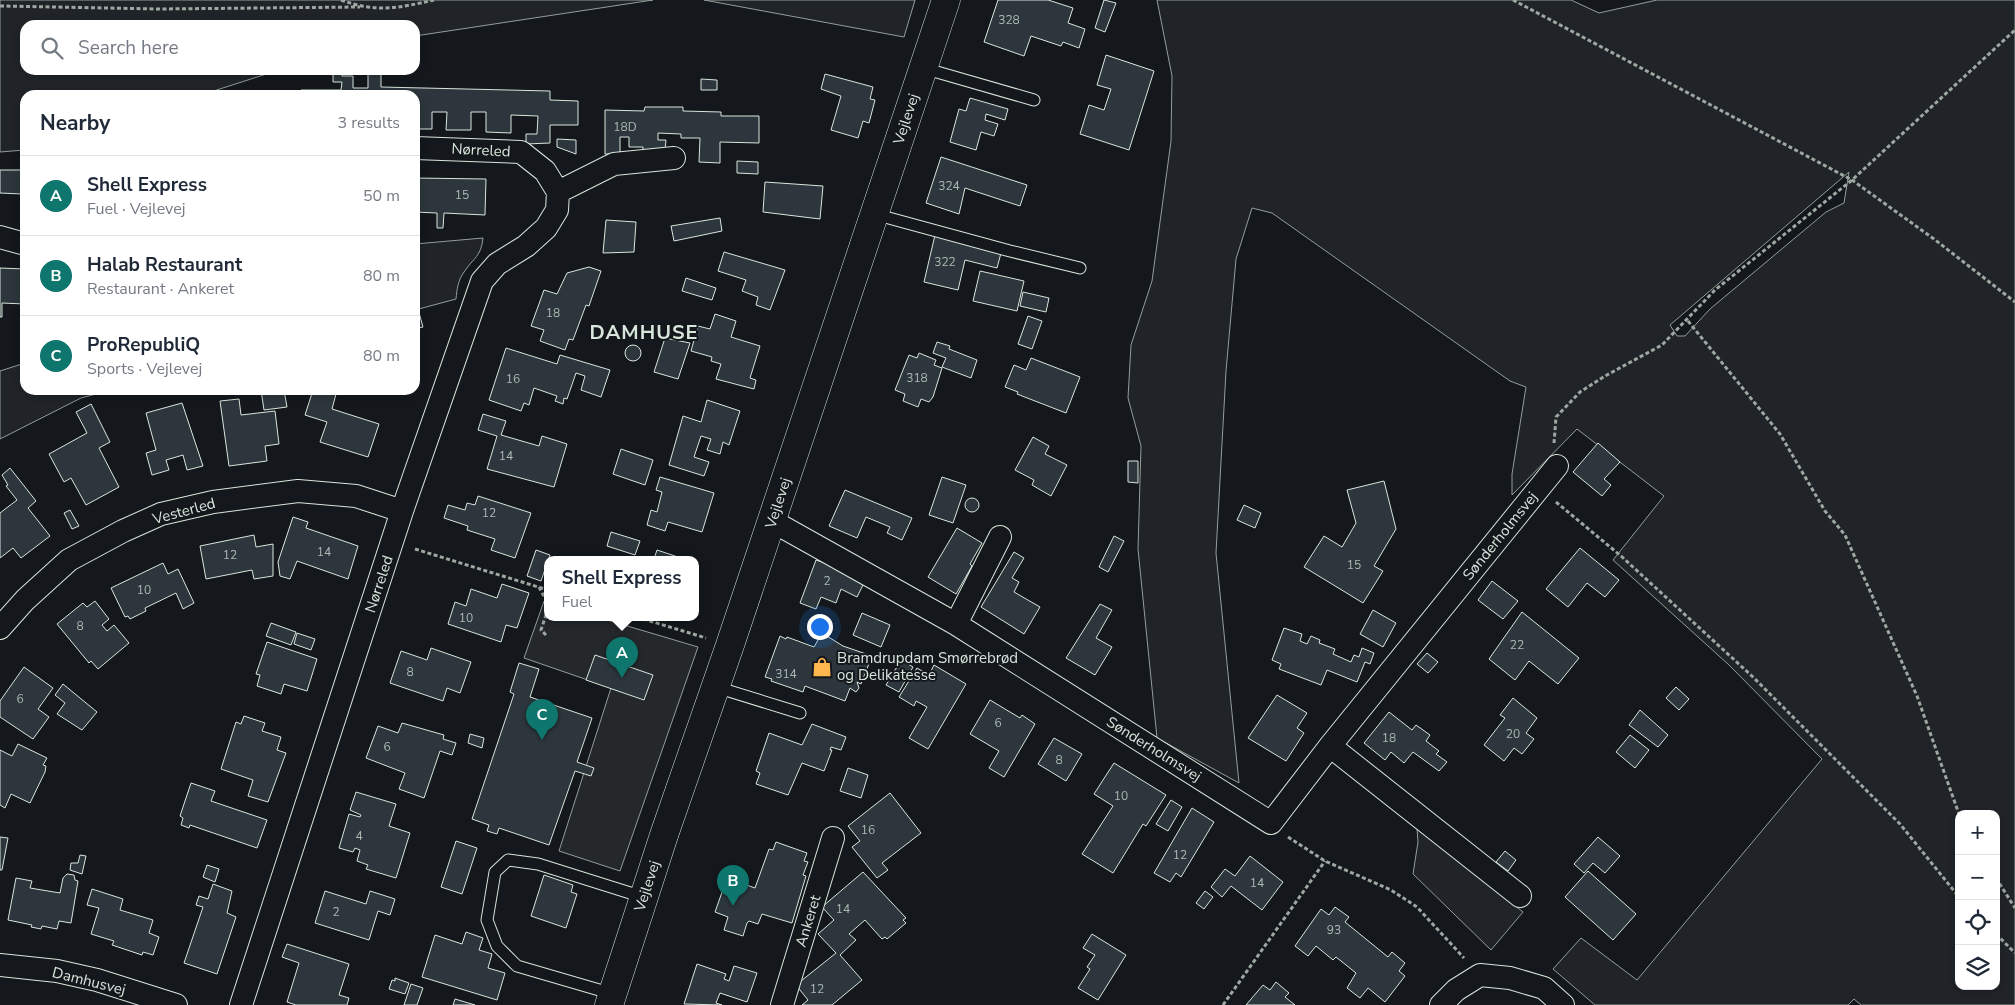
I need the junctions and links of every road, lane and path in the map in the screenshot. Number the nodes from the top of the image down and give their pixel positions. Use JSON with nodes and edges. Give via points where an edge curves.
{"nodes":[{"id":1,"x":341,"y":0,"type":"edge"},
{"id":2,"x":434,"y":0,"type":"edge"},
{"id":3,"x":946,"y":0,"type":"edge"},
{"id":4,"x":1513,"y":0,"type":"edge"},
{"id":5,"x":0,"y":6,"type":"edge"},
{"id":6,"x":360,"y":7,"type":"junction"},
{"id":7,"x":2015,"y":30,"type":"edge"},
{"id":8,"x":923,"y":68,"type":"junction"},
{"id":9,"x":1034,"y":100,"type":"dead end"},
{"id":10,"x":420,"y":148,"type":"edge"},
{"id":11,"x":674,"y":158,"type":"dead end"},
{"id":12,"x":1852,"y":180,"type":"junction"},
{"id":13,"x":558,"y":192,"type":"junction"},
{"id":14,"x":874,"y":214,"type":"junction"},
{"id":15,"x":0,"y":237,"type":"edge"},
{"id":16,"x":20,"y":243,"type":"edge"},
{"id":17,"x":1080,"y":268,"type":"dead end"},
{"id":18,"x":2015,"y":302,"type":"edge"},
{"id":19,"x":1688,"y":321,"type":"junction"},
{"id":20,"x":1557,"y":466,"type":"joint"},
{"id":21,"x":1538,"y":487,"type":"junction"},
{"id":22,"x":402,"y":511,"type":"junction"},
{"id":23,"x":772,"y":521,"type":"junction"},
{"id":24,"x":1000,"y":537,"type":"dead end"},
{"id":25,"x":392,"y":543,"type":"junction"},
{"id":26,"x":538,"y":587,"type":"junction"},
{"id":27,"x":544,"y":589,"type":"edge"},
{"id":28,"x":544,"y":597,"type":"edge"},
{"id":29,"x":544,"y":621,"type":"edge"},
{"id":30,"x":650,"y":621,"type":"edge"},
{"id":31,"x":956,"y":624,"type":"junction"},
{"id":32,"x":0,"y":628,"type":"edge"},
{"id":33,"x":546,"y":635,"type":"dead end"},
{"id":34,"x":730,"y":645,"type":"junction"},
{"id":35,"x":716,"y":687,"type":"junction"},
{"id":36,"x":800,"y":713,"type":"dead end"},
{"id":37,"x":1330,"y":746,"type":"junction"},
{"id":38,"x":1958,"y":810,"type":"edge"},
{"id":39,"x":1271,"y":823,"type":"junction"},
{"id":40,"x":833,"y":838,"type":"dead end"},
{"id":41,"x":1325,"y":861,"type":"junction"},
{"id":42,"x":2000,"y":884,"type":"edge"},
{"id":43,"x":1955,"y":892,"type":"edge"},
{"id":44,"x":1520,"y":896,"type":"dead end"},
{"id":45,"x":644,"y":897,"type":"junction"},
{"id":46,"x":2015,"y":908,"type":"edge"},
{"id":47,"x":2000,"y":938,"type":"edge"},
{"id":48,"x":2015,"y":953,"type":"edge"},
{"id":49,"x":0,"y":965,"type":"edge"},
{"id":50,"x":1480,"y":976,"type":"junction"},
{"id":51,"x":611,"y":999,"type":"edge"},
{"id":52,"x":176,"y":1005,"type":"edge"},
{"id":53,"x":241,"y":1005,"type":"edge"},
{"id":54,"x":782,"y":1005,"type":"edge"},
{"id":55,"x":1223,"y":1005,"type":"edge"},
{"id":56,"x":1442,"y":1005,"type":"edge"},
{"id":57,"x":1563,"y":1005,"type":"edge"}],
"edges":[{"from":1,"to":6,"type":"path"},
{"from":2,"to":6,"type":"path","via":[[394,9]]},
{"from":3,"to":8,"type":"street","name":"Vejlevej"},
{"from":4,"to":12,"type":"path"},
{"from":5,"to":6,"type":"path","via":[[160,9]]},
{"from":7,"to":12,"type":"path"},
{"from":8,"to":9,"type":"lane"},
{"from":8,"to":14,"type":"street","name":"Vejlevej"},
{"from":10,"to":13,"type":"street","name":"Nørreled","via":[[521,152],[544,171]]},
{"from":11,"to":13,"type":"street","via":[[614,164]]},
{"from":12,"to":18,"type":"path"},
{"from":12,"to":19,"type":"path","via":[[1715,290]]},
{"from":13,"to":22,"type":"street","name":"Nørreled","via":[[557,210],[546,228],[526,246],[497,264],[482,280]]},
{"from":14,"to":17,"type":"lane"},
{"from":14,"to":23,"type":"street","name":"Vejlevej"},
{"from":15,"to":16,"type":"street"},
{"from":19,"to":20,"type":"path","via":[[1662,345],[1605,376],[1565,406],[1556,417],[1553,437]]},
{"from":19,"to":38,"type":"path","via":[[1780,434],[1825,511],[1845,535],[1917,696]]},
{"from":20,"to":21,"type":"street","name":"Sønderholmsvej"},
{"from":21,"to":37,"type":"street","name":"Sønderholmsvej"},
{"from":21,"to":43,"type":"path","via":[[1621,556],[1753,677],[1900,824]]},
{"from":22,"to":25,"type":"street","name":"Nørreled"},
{"from":22,"to":32,"type":"street","name":"Vesterled","via":[[356,496],[298,491],[213,502],[161,514],[69,560]]},
{"from":23,"to":31,"type":"street","name":"Sønderholmsvej"},
{"from":23,"to":34,"type":"street","name":"Vejlevej"},
{"from":24,"to":31,"type":"street"},
{"from":25,"to":26,"type":"path"},
{"from":25,"to":53,"type":"street","name":"Nørreled"},
{"from":26,"to":27,"type":"path"},
{"from":26,"to":28,"type":"path"},
{"from":29,"to":33,"type":"path","via":[[541,630]]},
{"from":30,"to":34,"type":"path"},
{"from":31,"to":39,"type":"street","name":"Sønderholmsvej"},
{"from":34,"to":35,"type":"street","name":"Vejlevej"},
{"from":35,"to":36,"type":"lane"},
{"from":35,"to":45,"type":"street","name":"Vejlevej"},
{"from":37,"to":39,"type":"street","name":"Sønderholmsvej"},
{"from":37,"to":44,"type":"street"},
{"from":39,"to":41,"type":"path"},
{"from":40,"to":54,"type":"street","name":"Ankeret"},
{"from":41,"to":50,"type":"path","via":[[1390,890],[1417,907]]},
{"from":41,"to":55,"type":"path"},
{"from":42,"to":46,"type":"path"},
{"from":45,"to":51,"type":"street","name":"Vejlevej"},
{"from":45,"to":51,"type":"lane","via":[[538,864],[508,860],[495,872],[487,920],[497,946],[517,966]]},
{"from":47,"to":48,"type":"path"},
{"from":49,"to":52,"type":"street","name":"Damhusvej","via":[[58,971]]},
{"from":50,"to":56,"type":"street","via":[[1456,990]]},
{"from":50,"to":57,"type":"street","via":[[1510,978],[1544,988]]}]}
